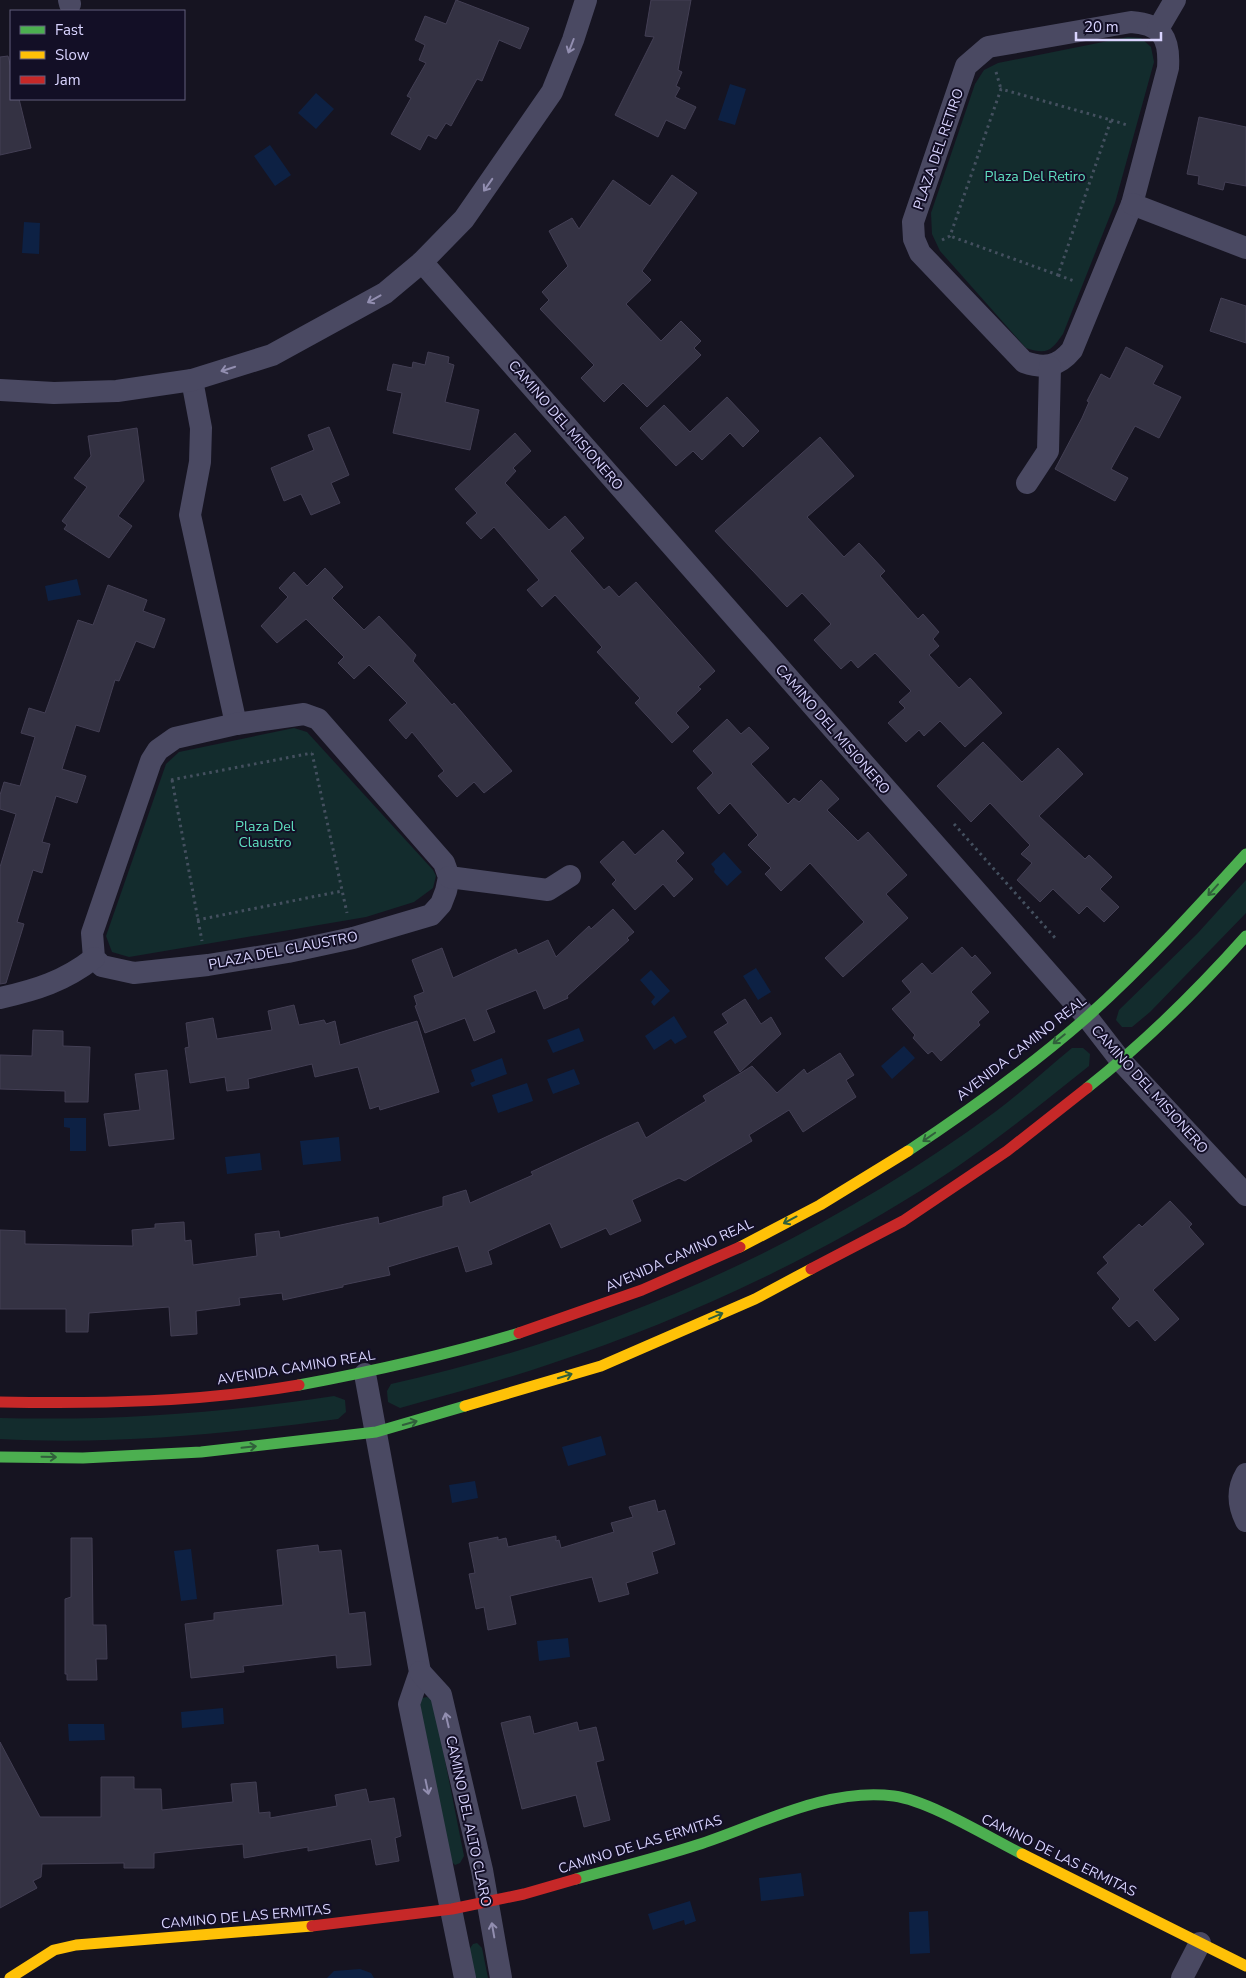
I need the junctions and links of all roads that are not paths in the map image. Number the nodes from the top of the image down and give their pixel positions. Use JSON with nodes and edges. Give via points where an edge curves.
{"nodes":[{"id":1,"x":586,"y":0,"type":"edge"},
{"id":2,"x":1175,"y":0,"type":"edge"},
{"id":3,"x":1158,"y":28,"type":"junction"},
{"id":4,"x":1132,"y":204,"type":"junction"},
{"id":5,"x":1246,"y":248,"type":"edge"},
{"id":6,"x":422,"y":262,"type":"junction"},
{"id":7,"x":1050,"y":367,"type":"junction"},
{"id":8,"x":192,"y":380,"type":"junction"},
{"id":9,"x":0,"y":390,"type":"edge"},
{"id":10,"x":1027,"y":483,"type":"dead end"},
{"id":11,"x":236,"y":724,"type":"junction"},
{"id":12,"x":1246,"y":854,"type":"edge"},
{"id":13,"x":570,"y":876,"type":"dead end"},
{"id":14,"x":449,"y":877,"type":"junction"},
{"id":15,"x":1246,"y":936,"type":"edge"},
{"id":16,"x":94,"y":958,"type":"junction"},
{"id":17,"x":0,"y":998,"type":"edge"},
{"id":18,"x":1087,"y":1017,"type":"junction"},
{"id":19,"x":1121,"y":1061,"type":"junction"},
{"id":20,"x":1246,"y":1195,"type":"edge"},
{"id":21,"x":365,"y":1374,"type":"junction"},
{"id":22,"x":0,"y":1402,"type":"edge"},
{"id":23,"x":376,"y":1432,"type":"junction"},
{"id":24,"x":0,"y":1457,"type":"edge"},
{"id":25,"x":1246,"y":1474,"type":"edge"},
{"id":26,"x":1246,"y":1521,"type":"edge"},
{"id":27,"x":420,"y":1672,"type":"junction"},
{"id":28,"x":486,"y":1901,"type":"junction"},
{"id":29,"x":452,"y":1910,"type":"junction"},
{"id":30,"x":1200,"y":1943,"type":"junction"},
{"id":31,"x":1246,"y":1966,"type":"edge"},
{"id":32,"x":10,"y":1978,"type":"edge"},
{"id":33,"x":465,"y":1978,"type":"edge"},
{"id":34,"x":501,"y":1978,"type":"edge"},
{"id":35,"x":1182,"y":1978,"type":"edge"}],
"edges":[{"from":1,"to":6,"type":"street","one_way":true,"via":[[552,92],[464,219]]},
{"from":2,"to":3,"type":"street"},
{"from":3,"to":4,"type":"street","via":[[1169,51],[1168,68]]},
{"from":3,"to":7,"type":"street","name":"PLAZA DEL RETIRO","via":[[1131,22],[988,47],[976,56],[966,66],[913,222],[914,239],[920,253],[1024,362]]},
{"from":4,"to":5,"type":"street"},
{"from":4,"to":7,"type":"street","via":[[1072,350],[1065,359]]},
{"from":6,"to":8,"type":"street","one_way":true,"via":[[385,293],[272,355]]},
{"from":6,"to":18,"type":"street","name":"CAMINO DEL MISIONERO"},
{"from":7,"to":10,"type":"street","via":[[1048,451]]},
{"from":8,"to":9,"type":"street","via":[[117,391],[54,393]]},
{"from":8,"to":11,"type":"street","via":[[201,428],[190,515]]},
{"from":11,"to":14,"type":"street","via":[[304,714],[318,719],[444,863]]},
{"from":11,"to":16,"type":"street","via":[[175,738],[158,750],[150,761],[92,933]]},
{"from":12,"to":18,"type":"main road","name":"AVENIDA CAMINO REAL","one_way":true,"via":[[1175,933]]},
{"from":13,"to":14,"type":"street","via":[[548,890]]},
{"from":14,"to":16,"type":"street","name":"PLAZA DEL CLAUSTRO","via":[[441,904],[431,915],[353,938],[243,960],[134,973],[102,966]]},
{"from":15,"to":19,"type":"main road","via":[[1213,973]]},
{"from":16,"to":17,"type":"street","via":[[39,990]]},
{"from":18,"to":19,"type":"street","name":"CAMINO DEL MISIONERO"},
{"from":18,"to":21,"type":"main road","name":"AVENIDA CAMINO REAL","one_way":true,"via":[[998,1088],[915,1148],[830,1199],[731,1251],[580,1313],[460,1351]]},
{"from":19,"to":20,"type":"street","name":"CAMINO DEL MISIONERO"},
{"from":23,"to":19,"type":"main road","one_way":true,"via":[[601,1366],[755,1299],[903,1221],[1007,1150]]},
{"from":21,"to":22,"type":"main road","name":"AVENIDA CAMINO REAL","via":[[186,1398],[104,1403]]},
{"from":21,"to":23,"type":"street"},
{"from":24,"to":23,"type":"main road","one_way":true,"via":[[83,1458],[201,1452]]},
{"from":23,"to":27,"type":"street"},
{"from":25,"to":26,"type":"street","via":[[1239,1499]]},
{"from":28,"to":27,"type":"street","name":"CAMINO DEL ALTO CLARO","one_way":true,"via":[[482,1870],[441,1696]]},
{"from":27,"to":29,"type":"street","one_way":true,"via":[[409,1704]]},
{"from":28,"to":29,"type":"main road","name":"CAMINO DE LAS ERMITAS"},
{"from":28,"to":30,"type":"main road","name":"CAMINO DE LAS ERMITAS","via":[[524,1894],[696,1845],[805,1807],[870,1794],[896,1796],[921,1803]]},
{"from":34,"to":28,"type":"street","name":"CAMINO DEL ALTO CLARO","one_way":true},
{"from":29,"to":32,"type":"main road","name":"CAMINO DE LAS ERMITAS","via":[[299,1928],[76,1945],[54,1950]]},
{"from":29,"to":33,"type":"street"},
{"from":30,"to":31,"type":"main road","name":"CAMINO DE LAS ERMITAS"},
{"from":30,"to":35,"type":"street"}]}
